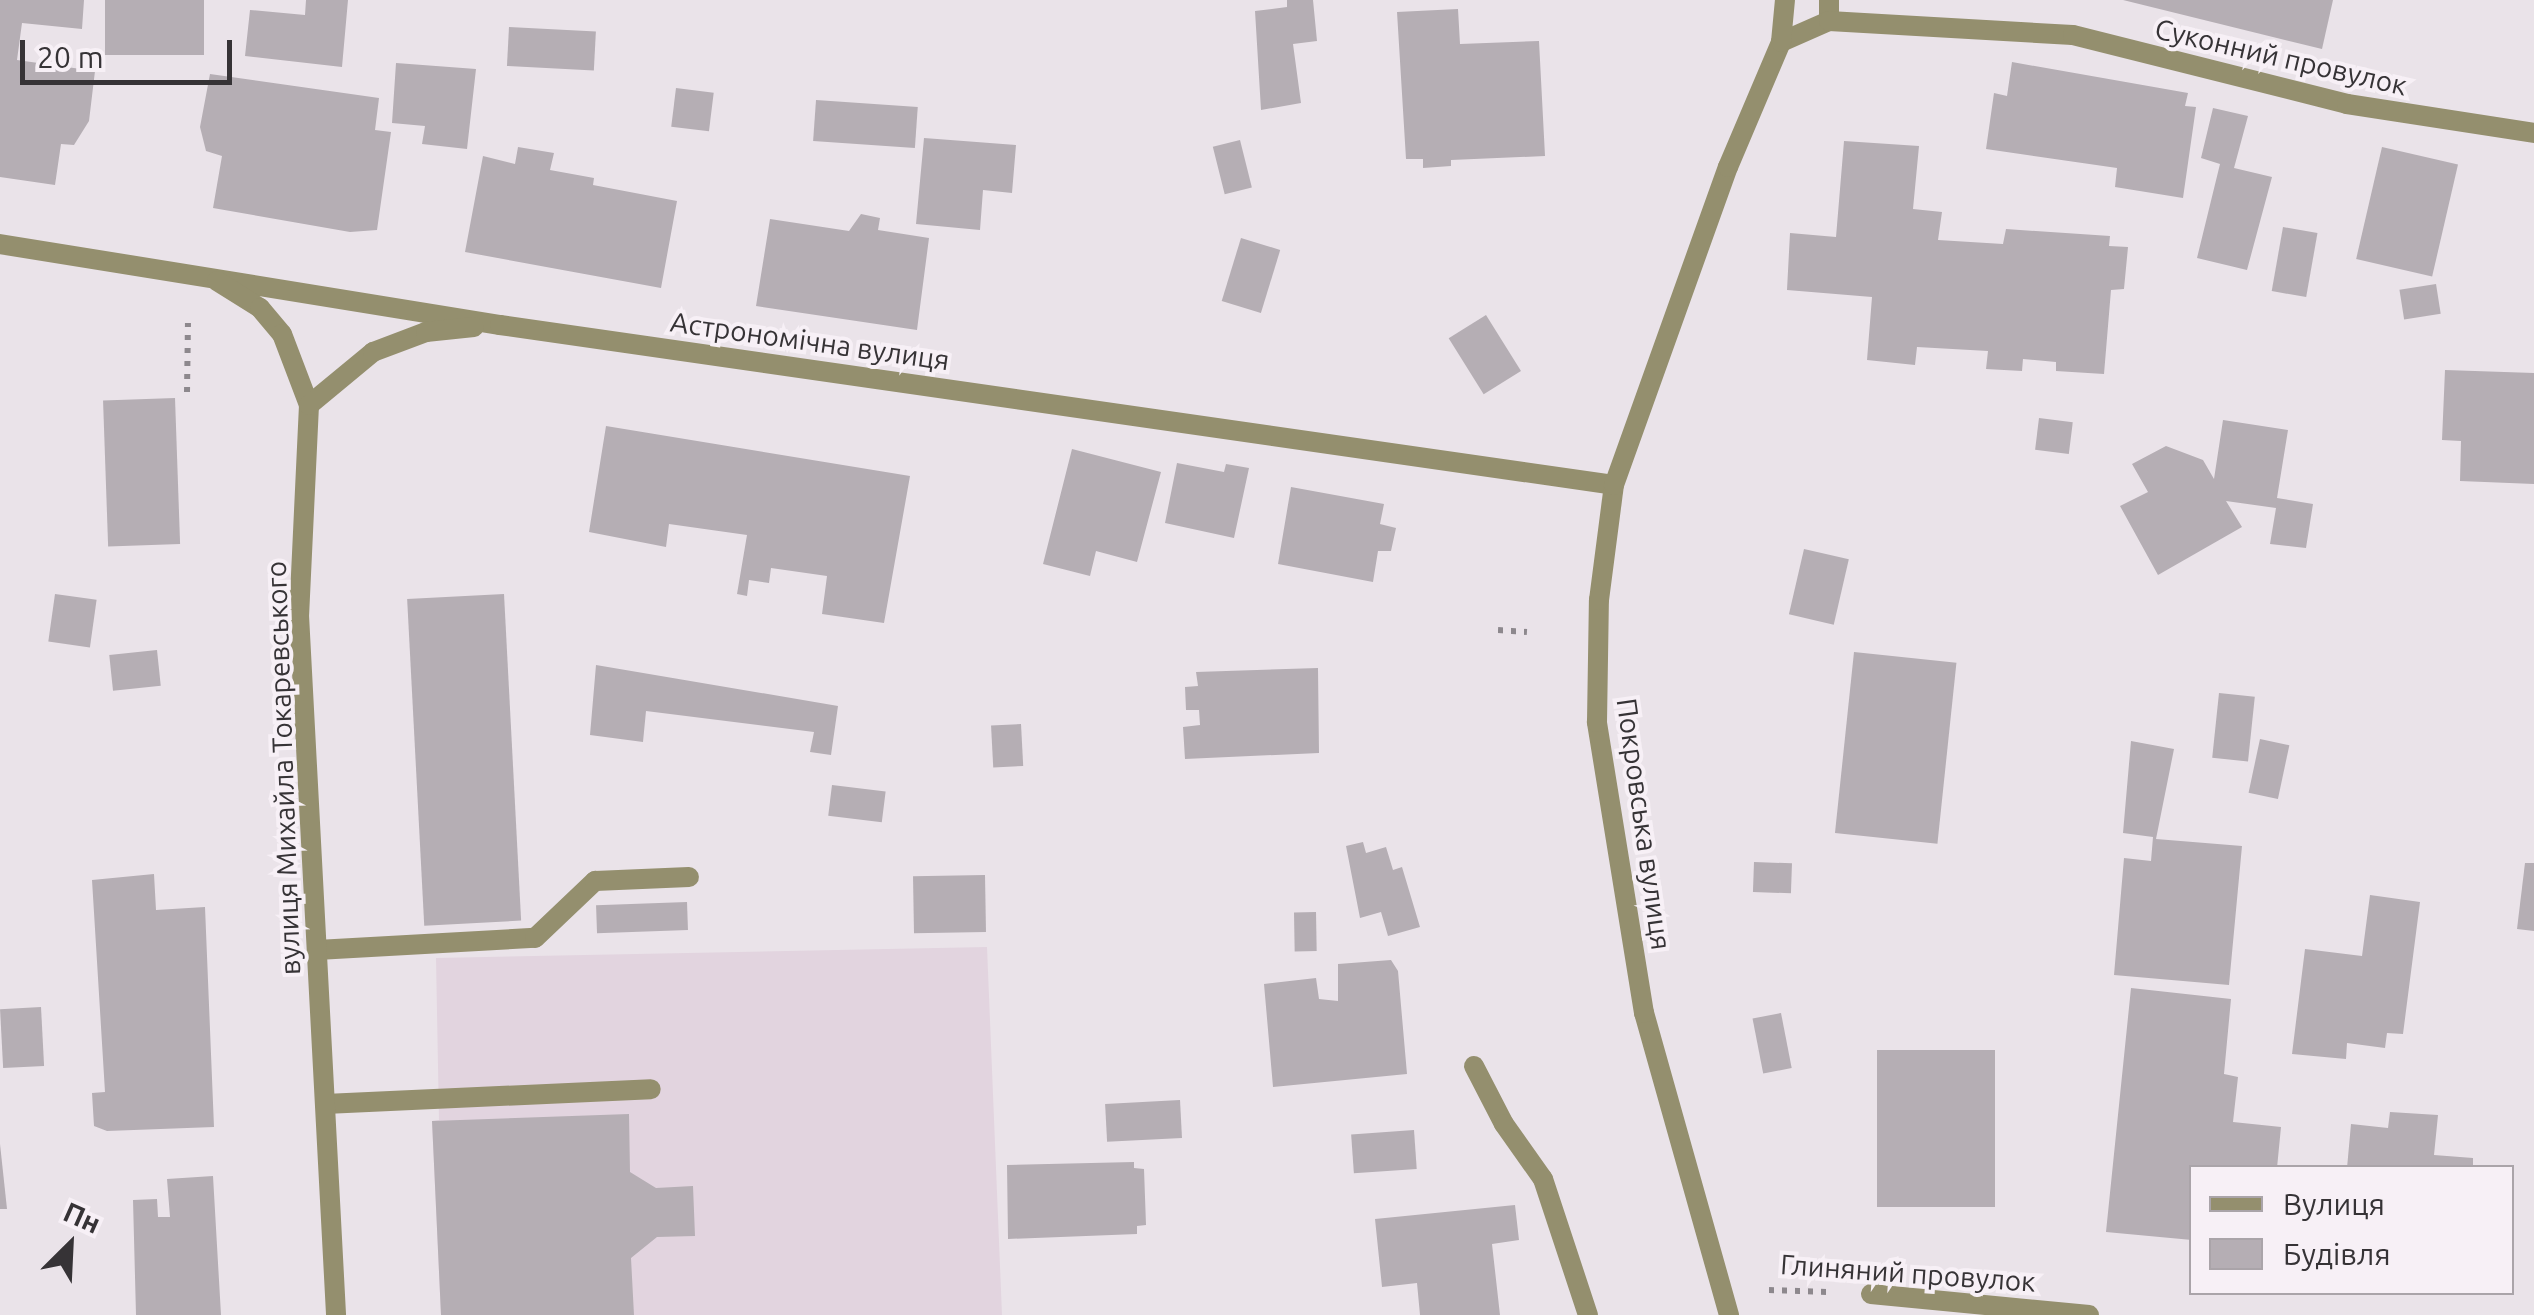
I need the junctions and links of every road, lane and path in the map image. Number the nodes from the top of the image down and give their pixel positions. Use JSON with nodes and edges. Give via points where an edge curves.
{"nodes":[{"id":1,"x":1785,"y":0,"type":"edge"},
{"id":2,"x":1829,"y":10,"type":"edge"},
{"id":3,"x":1781,"y":42,"type":"junction"},
{"id":4,"x":2534,"y":133,"type":"edge"},
{"id":5,"x":0,"y":244,"type":"edge"},
{"id":6,"x":193,"y":271,"type":"junction"},
{"id":7,"x":188,"y":310,"type":"dead end"},
{"id":8,"x":500,"y":325,"type":"junction"},
{"id":9,"x":187,"y":392,"type":"dead end"},
{"id":10,"x":309,"y":405,"type":"junction"},
{"id":11,"x":1614,"y":486,"type":"junction"},
{"id":12,"x":1498,"y":630,"type":"dead end"},
{"id":13,"x":1527,"y":632,"type":"dead end"},
{"id":14,"x":689,"y":878,"type":"dead end"},
{"id":15,"x":317,"y":950,"type":"junction"},
{"id":16,"x":1474,"y":1066,"type":"dead end"},
{"id":17,"x":651,"y":1089,"type":"dead end"},
{"id":18,"x":325,"y":1104,"type":"junction"},
{"id":19,"x":1723,"y":1289,"type":"junction"},
{"id":20,"x":1871,"y":1294,"type":"joint"},
{"id":21,"x":336,"y":1315,"type":"edge"},
{"id":22,"x":1588,"y":1315,"type":"edge"},
{"id":23,"x":1729,"y":1315,"type":"edge"},
{"id":24,"x":2089,"y":1315,"type":"edge"}],
"edges":[{"from":1,"to":3,"type":"street","name":"Покровська вулиця"},
{"from":2,"to":3,"type":"street","name":"Суконний провулок"},
{"from":2,"to":4,"type":"street","name":"Суконний провулок","via":[[2073,35],[2347,104]]},
{"from":3,"to":11,"type":"street","name":"Покровська вулиця","via":[[1728,167]]},
{"from":5,"to":6,"type":"street","name":"Астрономічна вулиця"},
{"from":6,"to":8,"type":"street","name":"Астрономічна вулиця"},
{"from":6,"to":10,"type":"street","name":"вулиця Михайла Токаревського","via":[[232,287],[282,334]]},
{"from":7,"to":9,"type":"path"},
{"from":8,"to":10,"type":"street","via":[[426,332],[374,352]]},
{"from":8,"to":11,"type":"street","name":"Астрономічна вулиця"},
{"from":10,"to":15,"type":"street","name":"вулиця Михайла Токаревського","via":[[299,615]]},
{"from":11,"to":19,"type":"street","name":"Покровська вулиця","via":[[1600,600],[1597,722],[1644,1013]]},
{"from":12,"to":13,"type":"path"},
{"from":14,"to":15,"type":"street","via":[[595,881],[535,938]]},
{"from":15,"to":18,"type":"street","name":"вулиця Михайла Токаревського"},
{"from":16,"to":22,"type":"street","via":[[1543,1179]]},
{"from":17,"to":18,"type":"street"},
{"from":18,"to":21,"type":"street","name":"вулиця Михайла Токаревського"},
{"from":19,"to":20,"type":"path","name":"Глиняний провулок"},
{"from":19,"to":23,"type":"street","name":"Покровська вулиця"},
{"from":20,"to":24,"type":"street","name":"Глиняний провулок"}]}
